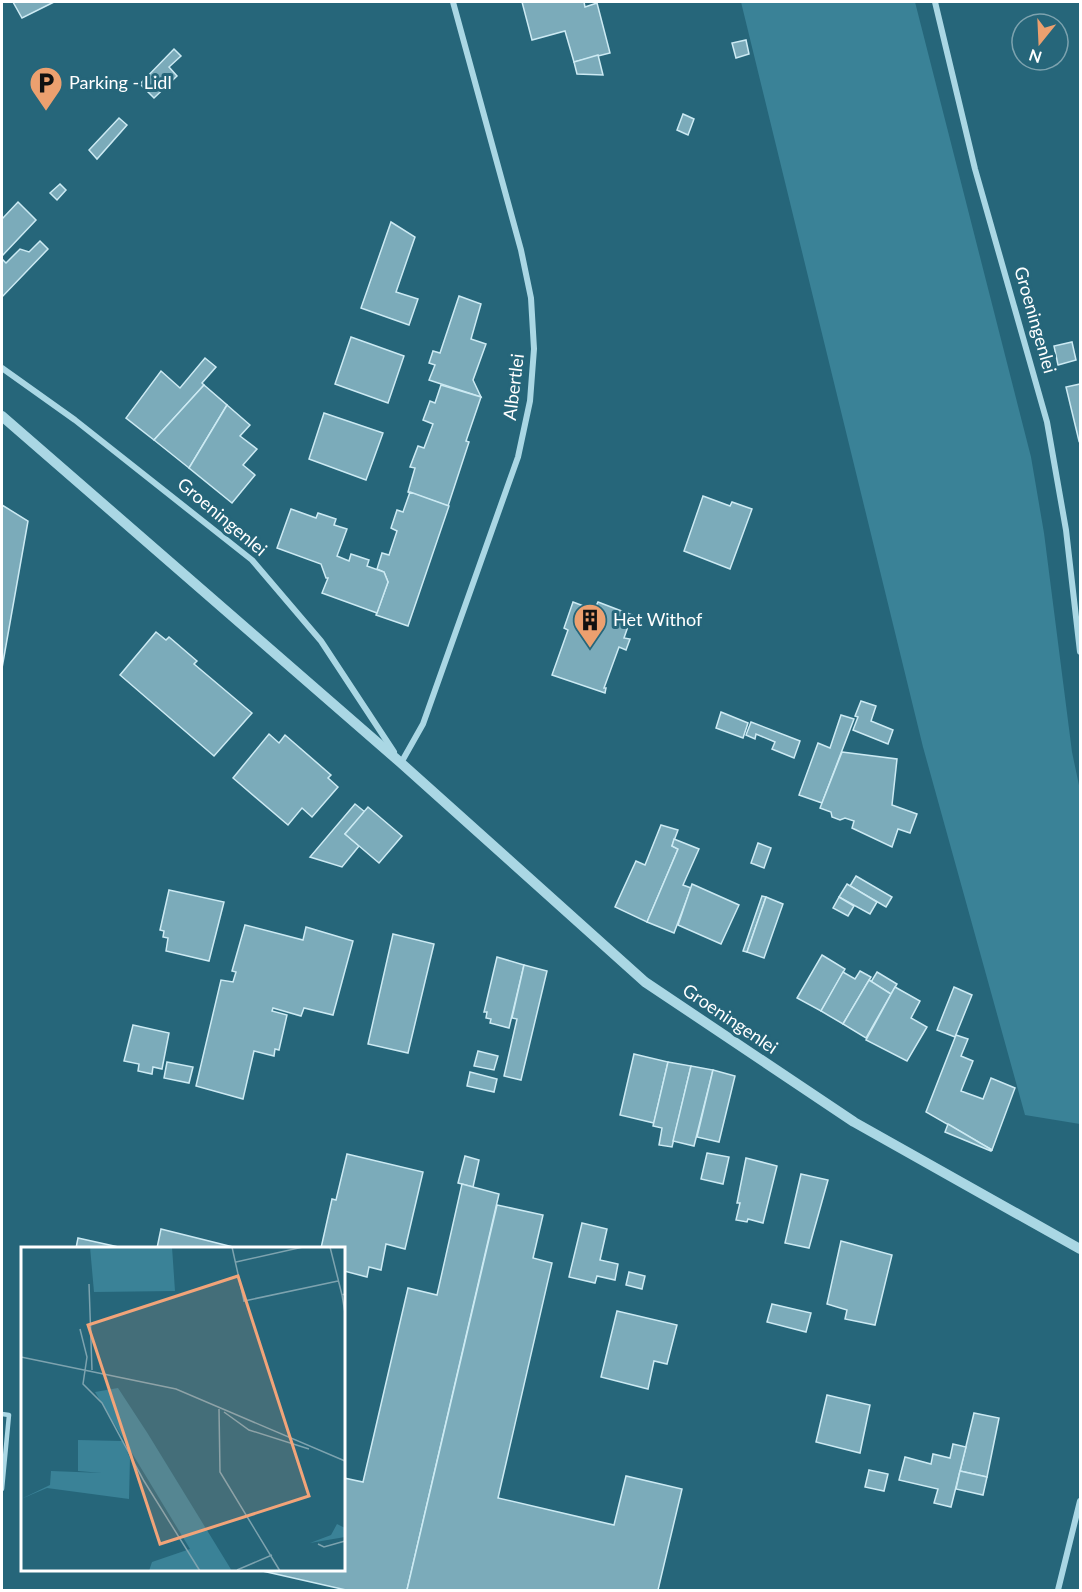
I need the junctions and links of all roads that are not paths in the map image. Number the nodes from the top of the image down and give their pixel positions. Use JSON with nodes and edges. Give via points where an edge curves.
{"nodes":[{"id":1,"x":453,"y":2,"type":"edge"},
{"id":2,"x":935,"y":2,"type":"edge"},
{"id":3,"x":2,"y":368,"type":"edge"},
{"id":4,"x":2,"y":416,"type":"edge"},
{"id":5,"x":1080,"y":652,"type":"edge"},
{"id":6,"x":401,"y":763,"type":"junction"},
{"id":7,"x":1080,"y":1249,"type":"edge"},
{"id":8,"x":2,"y":1414,"type":"edge"},
{"id":9,"x":2,"y":1489,"type":"edge"},
{"id":10,"x":1080,"y":1501,"type":"edge"},
{"id":11,"x":1058,"y":1590,"type":"edge"}],
"edges":[{"from":1,"to":6,"type":"street","name":"Albertlei","via":[[521,250],[531,298],[534,349],[530,401],[518,457],[423,724]]},
{"from":2,"to":5,"type":"street","name":"Groeningenlei","via":[[975,169],[1053,449]]},
{"from":3,"to":6,"type":"street","name":"Groeningenlei","via":[[75,420],[252,560],[321,641]]},
{"from":4,"to":6,"type":"street","name":"Groeningenlei"},
{"from":6,"to":7,"type":"street","name":"Groeningenlei","via":[[645,982],[854,1122]]},
{"from":8,"to":9,"type":"lane","via":[[9,1415]]},
{"from":10,"to":11,"type":"street"}]}
